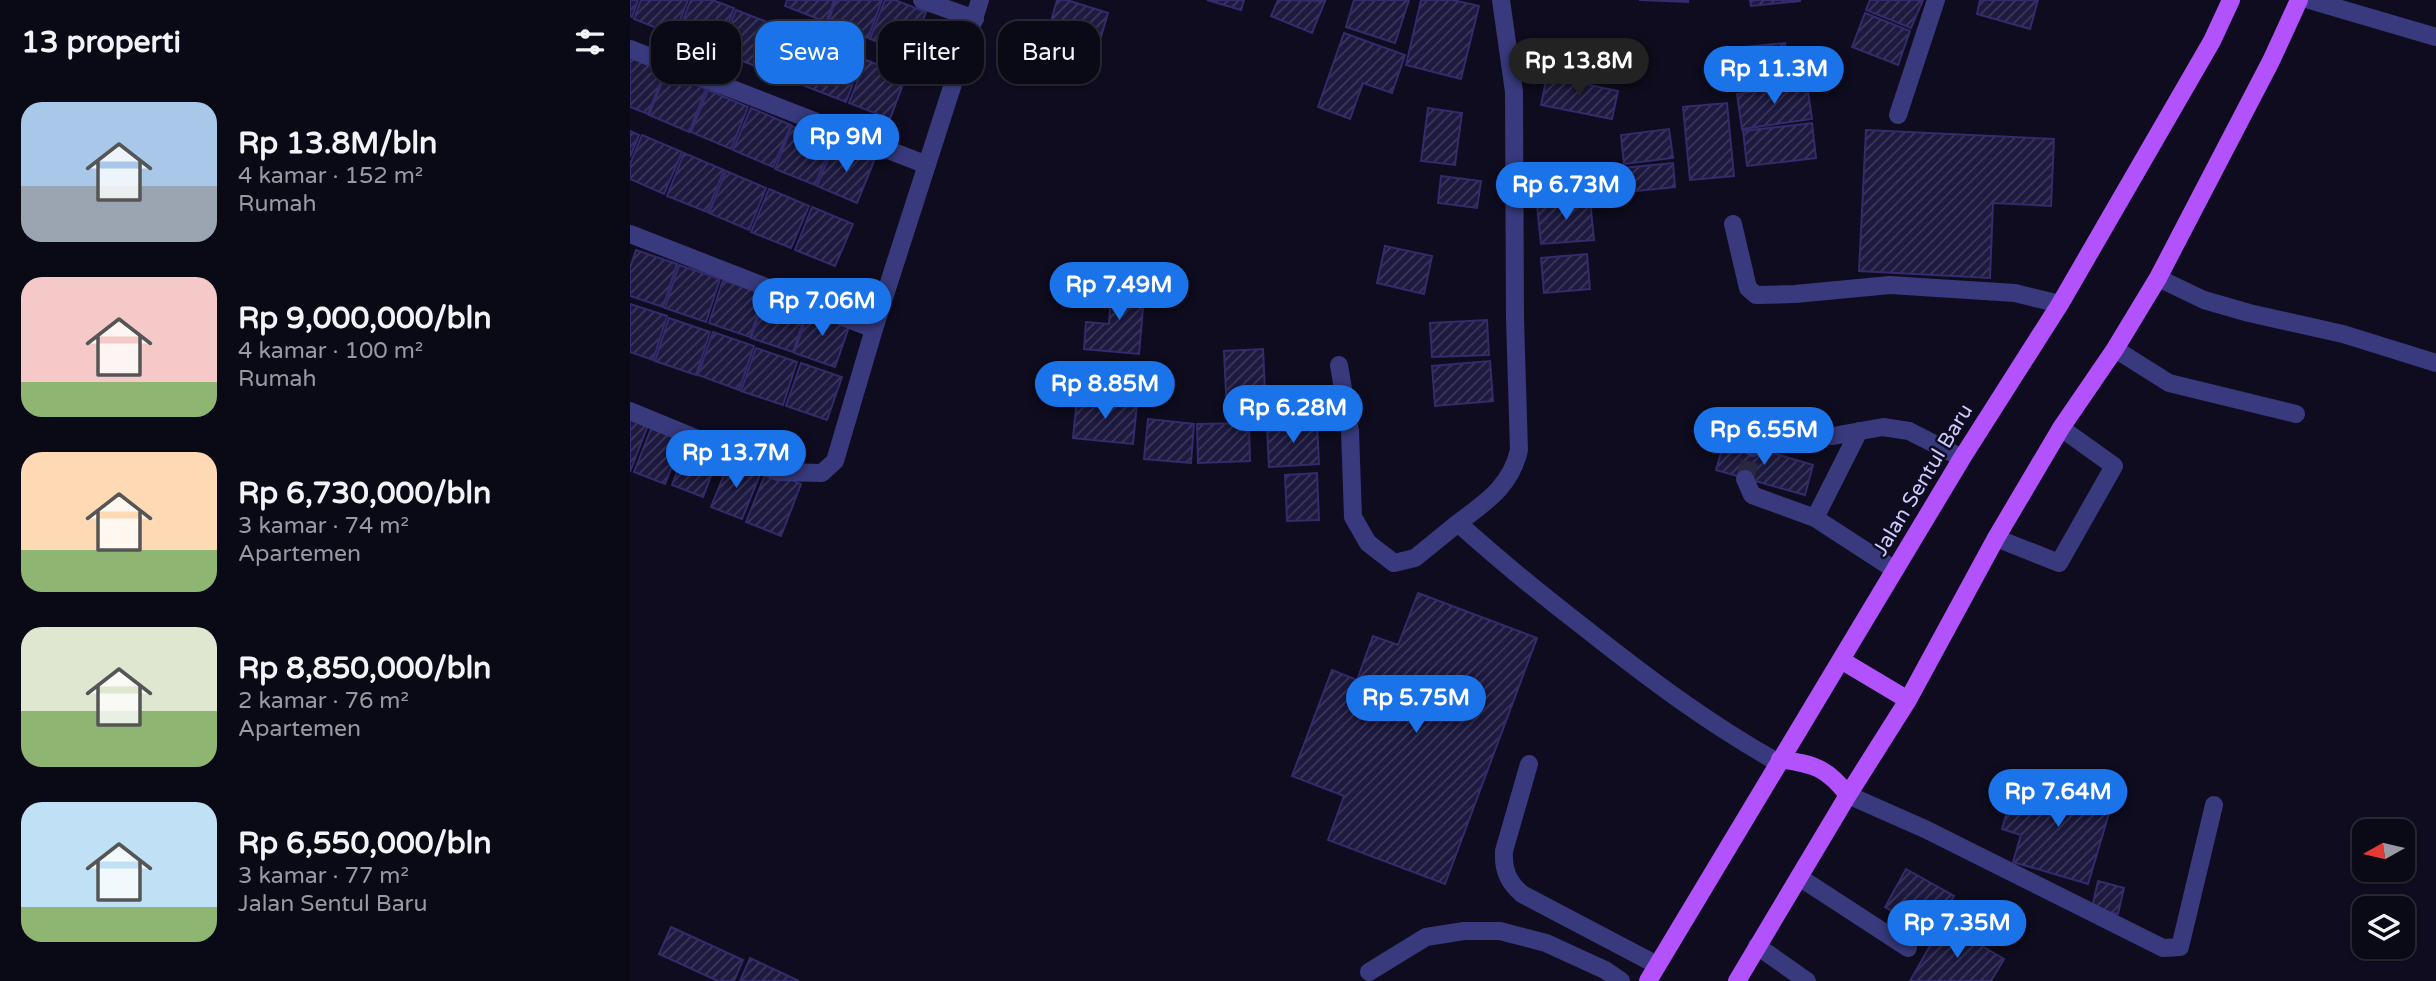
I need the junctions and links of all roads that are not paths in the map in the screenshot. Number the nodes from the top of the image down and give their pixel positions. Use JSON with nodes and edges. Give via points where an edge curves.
{"nodes":[{"id":1,"x":922,"y":0,"type":"edge"},
{"id":2,"x":980,"y":0,"type":"edge"},
{"id":3,"x":1501,"y":0,"type":"edge"},
{"id":4,"x":1936,"y":0,"type":"edge"},
{"id":5,"x":2231,"y":0,"type":"edge"},
{"id":6,"x":2299,"y":0,"type":"edge"},
{"id":7,"x":2310,"y":0,"type":"edge"},
{"id":8,"x":975,"y":19,"type":"junction"},
{"id":9,"x":2436,"y":37,"type":"edge"},
{"id":10,"x":630,"y":49,"type":"edge"},
{"id":11,"x":1898,"y":115,"type":"dead end"},
{"id":12,"x":927,"y":165,"type":"junction"},
{"id":13,"x":1733,"y":224,"type":"dead end"},
{"id":14,"x":630,"y":234,"type":"edge"},
{"id":15,"x":2158,"y":278,"type":"junction"},
{"id":16,"x":2060,"y":304,"type":"junction"},
{"id":17,"x":874,"y":329,"type":"junction"},
{"id":18,"x":2115,"y":349,"type":"junction"},
{"id":19,"x":2436,"y":363,"type":"edge"},
{"id":20,"x":1339,"y":365,"type":"dead end"},
{"id":21,"x":630,"y":411,"type":"edge"},
{"id":22,"x":2296,"y":414,"type":"dead end"},
{"id":23,"x":2061,"y":428,"type":"junction"},
{"id":24,"x":1859,"y":431,"type":"junction"},
{"id":25,"x":1753,"y":448,"type":"dead end"},
{"id":26,"x":1962,"y":457,"type":"junction"},
{"id":27,"x":1745,"y":479,"type":"dead end"},
{"id":28,"x":1815,"y":518,"type":"junction"},
{"id":29,"x":1458,"y":523,"type":"junction"},
{"id":30,"x":1996,"y":538,"type":"junction"},
{"id":31,"x":1895,"y":570,"type":"junction"},
{"id":32,"x":1841,"y":660,"type":"junction"},
{"id":33,"x":1908,"y":700,"type":"junction"},
{"id":34,"x":1779,"y":761,"type":"junction"},
{"id":35,"x":1529,"y":764,"type":"dead end"},
{"id":36,"x":1848,"y":795,"type":"junction"},
{"id":37,"x":2214,"y":804,"type":"dead end"},
{"id":38,"x":1799,"y":877,"type":"junction"},
{"id":39,"x":1757,"y":946,"type":"junction"},
{"id":40,"x":1908,"y":948,"type":"dead end"},
{"id":41,"x":1657,"y":965,"type":"junction"},
{"id":42,"x":1369,"y":972,"type":"dead end"},
{"id":43,"x":1743,"y":979,"type":"edge"},
{"id":44,"x":1621,"y":981,"type":"edge"},
{"id":45,"x":1648,"y":981,"type":"edge"},
{"id":46,"x":1807,"y":981,"type":"edge"}],
"edges":[{"from":1,"to":8,"type":"street"},
{"from":2,"to":8,"type":"street"},
{"from":3,"to":29,"type":"street","via":[[1514,92],[1519,450],[1508,480]]},
{"from":4,"to":11,"type":"street"},
{"from":5,"to":16,"type":"main road","name":"Jalan Sentul Baru","via":[[2212,41]]},
{"from":6,"to":15,"type":"main road"},
{"from":7,"to":9,"type":"street"},
{"from":8,"to":12,"type":"street"},
{"from":10,"to":12,"type":"street"},
{"from":12,"to":17,"type":"street"},
{"from":13,"to":16,"type":"street","via":[[1748,288],[1756,295],[1890,285],[2015,293]]},
{"from":14,"to":17,"type":"street"},
{"from":15,"to":18,"type":"main road"},
{"from":15,"to":19,"type":"street","via":[[2204,300],[2343,334]]},
{"from":16,"to":26,"type":"main road","name":"Jalan Sentul Baru"},
{"from":17,"to":21,"type":"street","via":[[835,461],[822,473],[778,472]]},
{"from":18,"to":22,"type":"street","via":[[2169,383]]},
{"from":18,"to":23,"type":"main road"},
{"from":20,"to":29,"type":"street","via":[[1350,431],[1353,517],[1368,543],[1394,563],[1407,562]]},
{"from":23,"to":30,"type":"main road"},
{"from":23,"to":30,"type":"street","via":[[2114,466],[2059,563]]},
{"from":24,"to":25,"type":"street","via":[[1833,436],[1769,432]]},
{"from":24,"to":26,"type":"street","via":[[1883,427],[1909,431]]},
{"from":24,"to":28,"type":"street"},
{"from":26,"to":31,"type":"main road","name":"Jalan Sentul Baru"},
{"from":27,"to":28,"type":"street","via":[[1752,495]]},
{"from":28,"to":31,"type":"street"},
{"from":29,"to":34,"type":"street","via":[[1667,693]]},
{"from":30,"to":33,"type":"main road"},
{"from":31,"to":32,"type":"main road","name":"Jalan Sentul Baru"},
{"from":32,"to":33,"type":"main road"},
{"from":32,"to":34,"type":"main road","name":"Jalan Sentul Baru"},
{"from":33,"to":36,"type":"main road"},
{"from":34,"to":36,"type":"main road","via":[[1810,764],[1832,775]]},
{"from":34,"to":41,"type":"main road","name":"Jalan Sentul Baru"},
{"from":35,"to":41,"type":"street","via":[[1504,852],[1510,883],[1522,894]]},
{"from":36,"to":37,"type":"street","via":[[2171,949],[2180,947]]},
{"from":36,"to":38,"type":"main road"},
{"from":38,"to":39,"type":"main road"},
{"from":38,"to":40,"type":"street"},
{"from":39,"to":43,"type":"main road"},
{"from":39,"to":46,"type":"street"},
{"from":41,"to":45,"type":"main road","name":"Jalan Sentul Baru"},
{"from":42,"to":44,"type":"street","via":[[1426,937],[1500,931],[1546,943]]}]}
